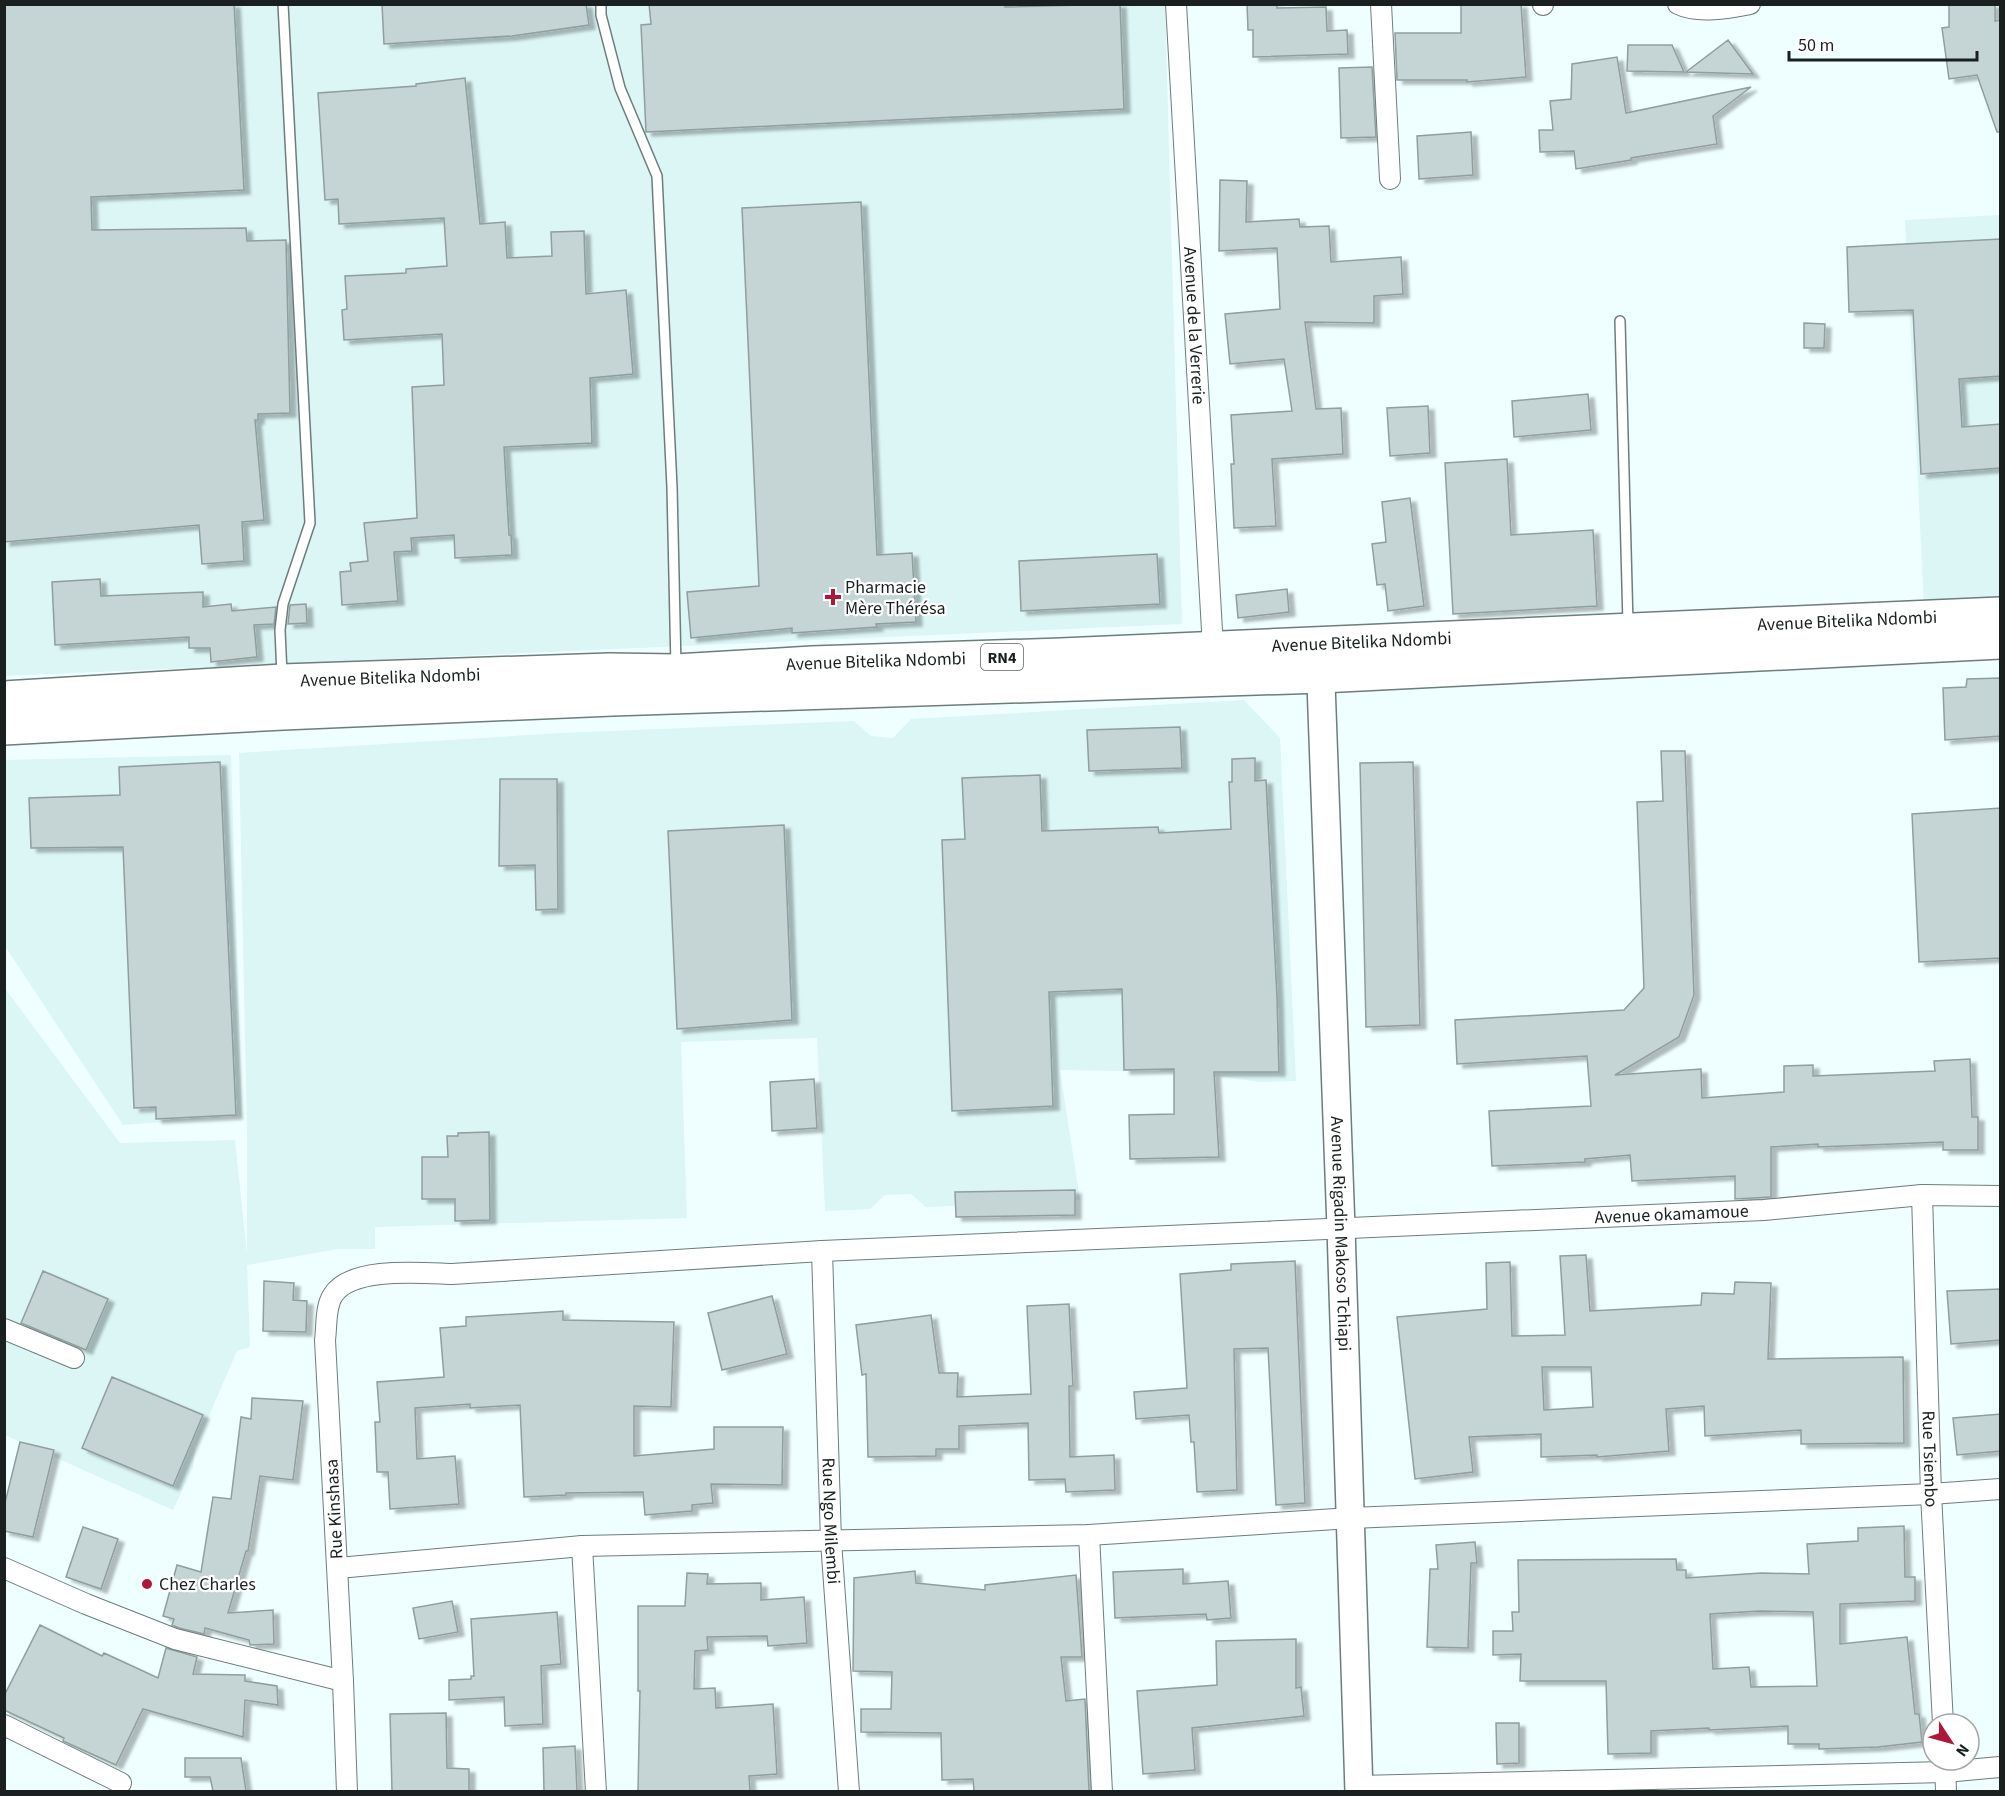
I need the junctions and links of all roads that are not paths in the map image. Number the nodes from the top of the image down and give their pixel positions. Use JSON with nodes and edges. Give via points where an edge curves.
{"nodes":[{"id":1,"x":283,"y":4,"type":"edge"},
{"id":2,"x":601,"y":4,"type":"edge"},
{"id":3,"x":1176,"y":4,"type":"edge"},
{"id":4,"x":1380,"y":4,"type":"edge"},
{"id":5,"x":1678,"y":4,"type":"edge"},
{"id":6,"x":1750,"y":4,"type":"edge"},
{"id":7,"x":1390,"y":179,"type":"dead end"},
{"id":8,"x":1620,"y":321,"type":"dead end"},
{"id":9,"x":2001,"y":614,"type":"edge"},
{"id":10,"x":1628,"y":630,"type":"junction"},
{"id":11,"x":2001,"y":642,"type":"edge"},
{"id":12,"x":1319,"y":644,"type":"junction"},
{"id":13,"x":1213,"y":648,"type":"junction"},
{"id":14,"x":676,"y":671,"type":"junction"},
{"id":15,"x":1321,"y":676,"type":"junction"},
{"id":16,"x":282,"y":697,"type":"junction"},
{"id":17,"x":4,"y":698,"type":"edge"},
{"id":18,"x":4,"y":728,"type":"edge"},
{"id":19,"x":1922,"y":1195,"type":"junction"},
{"id":20,"x":2001,"y":1196,"type":"edge"},
{"id":21,"x":1341,"y":1228,"type":"junction"},
{"id":22,"x":822,"y":1251,"type":"junction"},
{"id":23,"x":4,"y":1329,"type":"edge"},
{"id":24,"x":74,"y":1358,"type":"dead end"},
{"id":25,"x":2001,"y":1489,"type":"edge"},
{"id":26,"x":1931,"y":1494,"type":"junction"},
{"id":27,"x":1351,"y":1518,"type":"junction"},
{"id":28,"x":1089,"y":1535,"type":"junction"},
{"id":29,"x":831,"y":1541,"type":"junction"},
{"id":30,"x":582,"y":1546,"type":"junction"},
{"id":31,"x":4,"y":1568,"type":"edge"},
{"id":32,"x":338,"y":1568,"type":"junction"},
{"id":33,"x":343,"y":1681,"type":"junction"},
{"id":34,"x":1942,"y":1712,"type":"edge"},
{"id":35,"x":4,"y":1725,"type":"edge"},
{"id":36,"x":1921,"y":1767,"type":"edge"},
{"id":37,"x":1981,"y":1767,"type":"edge"},
{"id":38,"x":2001,"y":1767,"type":"edge"},
{"id":39,"x":1945,"y":1772,"type":"edge"},
{"id":40,"x":121,"y":1783,"type":"dead end"},
{"id":41,"x":1359,"y":1788,"type":"edge"},
{"id":42,"x":347,"y":1791,"type":"edge"},
{"id":43,"x":596,"y":1791,"type":"edge"},
{"id":44,"x":849,"y":1791,"type":"edge"},
{"id":45,"x":1102,"y":1791,"type":"edge"},
{"id":46,"x":1946,"y":1791,"type":"edge"}],
"edges":[{"from":1,"to":16,"type":"lane","via":[[310,523],[283,604]]},
{"from":2,"to":14,"type":"lane","via":[[620,88],[657,176],[672,488]]},
{"from":3,"to":13,"type":"street","name":"Avenue de la Verrerie"},
{"from":4,"to":7,"type":"street"},
{"from":5,"to":6,"type":"street","via":[[1689,9]]},
{"from":8,"to":10,"type":"lane"},
{"from":9,"to":10,"type":"highway","name":"Avenue Bitelika Ndombi","number":"RN4"},
{"from":10,"to":12,"type":"highway","name":"Avenue Bitelika Ndombi","number":"RN4"},
{"from":11,"to":15,"type":"highway","name":"Avenue Bitelika Ndombi","number":"RN4"},
{"from":12,"to":13,"type":"highway","name":"Avenue Bitelika Ndombi","number":"RN4"},
{"from":12,"to":15,"type":"street","name":"Avenue Rigadin Makoso Tchiapi"},
{"from":13,"to":14,"type":"highway","name":"Avenue Bitelika Ndombi","number":"RN4"},
{"from":14,"to":16,"type":"highway","name":"Avenue Bitelika Ndombi","number":"RN4","via":[[609,670]]},
{"from":15,"to":16,"type":"highway","name":"Avenue Bitelika Ndombi","number":"RN4","via":[[612,699]]},
{"from":15,"to":21,"type":"street","name":"Avenue Rigadin Makoso Tchiapi"},
{"from":16,"to":17,"type":"highway","name":"Avenue Bitelika Ndombi","number":"RN4"},
{"from":16,"to":18,"type":"highway","name":"Avenue Bitelika Ndombi","number":"RN4"},
{"from":19,"to":20,"type":"street","name":"Avenue okamamoue"},
{"from":19,"to":21,"type":"street","name":"Avenue okamamoue","via":[[1764,1210]]},
{"from":19,"to":26,"type":"street","name":"Rue Tsiembo"},
{"from":21,"to":22,"type":"street","name":"Avenue okamamoue"},
{"from":21,"to":27,"type":"street","name":"Avenue Rigadin Makoso Tchiapi"},
{"from":22,"to":29,"type":"street","name":"Rue Ngo Milembi"},
{"from":22,"to":32,"type":"street","name":"Rue Kinshasa","via":[[452,1274],[395,1273],[364,1276],[344,1285],[333,1293],[328,1305],[325,1341]]},
{"from":23,"to":24,"type":"street"},
{"from":25,"to":26,"type":"street"},
{"from":26,"to":27,"type":"street"},
{"from":26,"to":34,"type":"street","name":"Rue Tsiembo"},
{"from":27,"to":28,"type":"street"},
{"from":27,"to":41,"type":"street","name":"Avenue Rigadin Makoso Tchiapi"},
{"from":28,"to":29,"type":"street"},
{"from":28,"to":45,"type":"street"},
{"from":29,"to":30,"type":"street"},
{"from":29,"to":44,"type":"street","name":"Rue Ngo Milembi"},
{"from":30,"to":32,"type":"street"},
{"from":30,"to":43,"type":"street"},
{"from":31,"to":33,"type":"street","via":[[174,1639]]},
{"from":32,"to":33,"type":"street","name":"Rue Kinshasa"},
{"from":33,"to":42,"type":"street","name":"Rue Kinshasa"},
{"from":35,"to":40,"type":"street"},
{"from":36,"to":41,"type":"street"},
{"from":37,"to":38,"type":"street"},
{"from":39,"to":46,"type":"street"}]}
